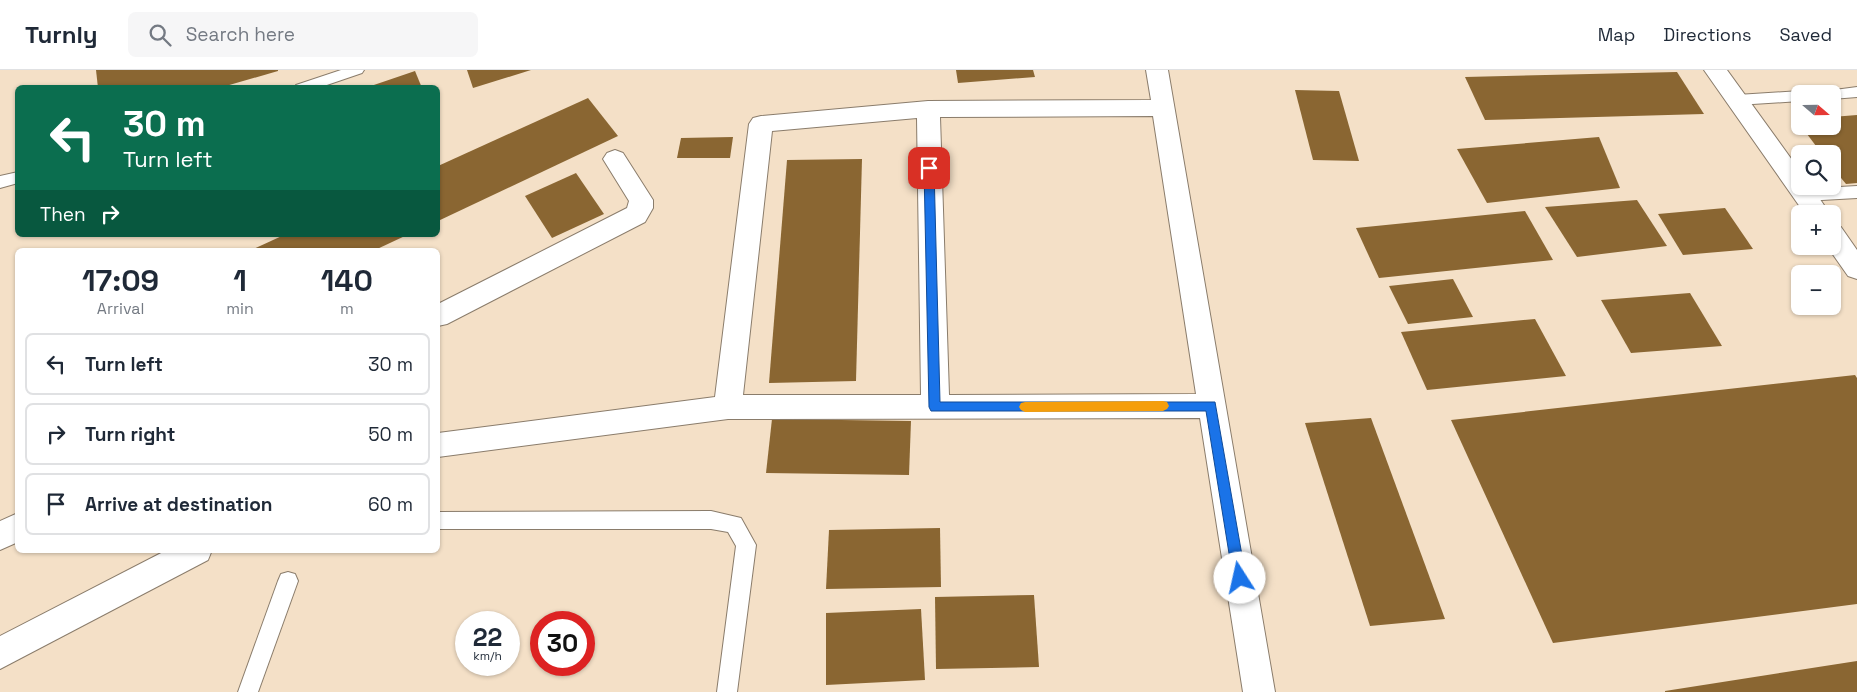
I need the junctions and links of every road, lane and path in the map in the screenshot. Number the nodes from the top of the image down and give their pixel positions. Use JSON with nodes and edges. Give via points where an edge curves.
{"nodes":[{"id":1,"x":357,"y":70,"type":"edge"},
{"id":2,"x":1157,"y":70,"type":"edge"},
{"id":3,"x":1715,"y":70,"type":"edge"},
{"id":4,"x":311,"y":85,"type":"edge"},
{"id":5,"x":1857,"y":92,"type":"edge"},
{"id":6,"x":1841,"y":93,"type":"edge"},
{"id":7,"x":1791,"y":97,"type":"edge"},
{"id":8,"x":1737,"y":100,"type":"junction"},
{"id":9,"x":1163,"y":108,"type":"junction"},
{"id":10,"x":928,"y":109,"type":"junction"},
{"id":11,"x":615,"y":159,"type":"dead end"},
{"id":12,"x":15,"y":177,"type":"edge"},
{"id":13,"x":1791,"y":177,"type":"edge"},
{"id":14,"x":0,"y":182,"type":"edge"},
{"id":15,"x":1857,"y":192,"type":"edge"},
{"id":16,"x":1841,"y":193,"type":"edge"},
{"id":17,"x":1804,"y":195,"type":"edge"},
{"id":18,"x":1811,"y":205,"type":"edge"},
{"id":19,"x":1841,"y":247,"type":"edge"},
{"id":20,"x":1857,"y":269,"type":"edge"},
{"id":21,"x":440,"y":315,"type":"edge"},
{"id":22,"x":1211,"y":406,"type":"junction"},
{"id":23,"x":728,"y":407,"type":"junction"},
{"id":24,"x":935,"y":407,"type":"junction"},
{"id":25,"x":440,"y":444,"type":"edge"},
{"id":26,"x":440,"y":522,"type":"edge"},
{"id":27,"x":15,"y":529,"type":"edge"},
{"id":28,"x":0,"y":536,"type":"edge"},
{"id":29,"x":191,"y":553,"type":"edge"},
{"id":30,"x":288,"y":581,"type":"dead end"},
{"id":31,"x":0,"y":653,"type":"edge"},
{"id":32,"x":248,"y":692,"type":"edge"},
{"id":33,"x":727,"y":692,"type":"edge"},
{"id":34,"x":1259,"y":692,"type":"edge"}],
"edges":[{"from":1,"to":4,"type":"lane"},
{"from":2,"to":9,"type":"street"},
{"from":3,"to":8,"type":"street"},
{"from":5,"to":6,"type":"lane"},
{"from":7,"to":8,"type":"lane"},
{"from":8,"to":13,"type":"street"},
{"from":9,"to":10,"type":"street"},
{"from":9,"to":22,"type":"street"},
{"from":10,"to":23,"type":"street","via":[[760,124]]},
{"from":10,"to":24,"type":"street"},
{"from":11,"to":21,"type":"street","via":[[641,200],[641,208],[636,215]]},
{"from":12,"to":14,"type":"lane"},
{"from":15,"to":16,"type":"lane"},
{"from":17,"to":18,"type":"street"},
{"from":19,"to":20,"type":"street"},
{"from":22,"to":24,"type":"street"},
{"from":22,"to":34,"type":"street"},
{"from":23,"to":24,"type":"street"},
{"from":23,"to":25,"type":"street"},
{"from":26,"to":33,"type":"lane","via":[[711,520],[734,524],[746,545]]},
{"from":27,"to":28,"type":"street"},
{"from":29,"to":31,"type":"street"},
{"from":30,"to":32,"type":"lane"}]}
